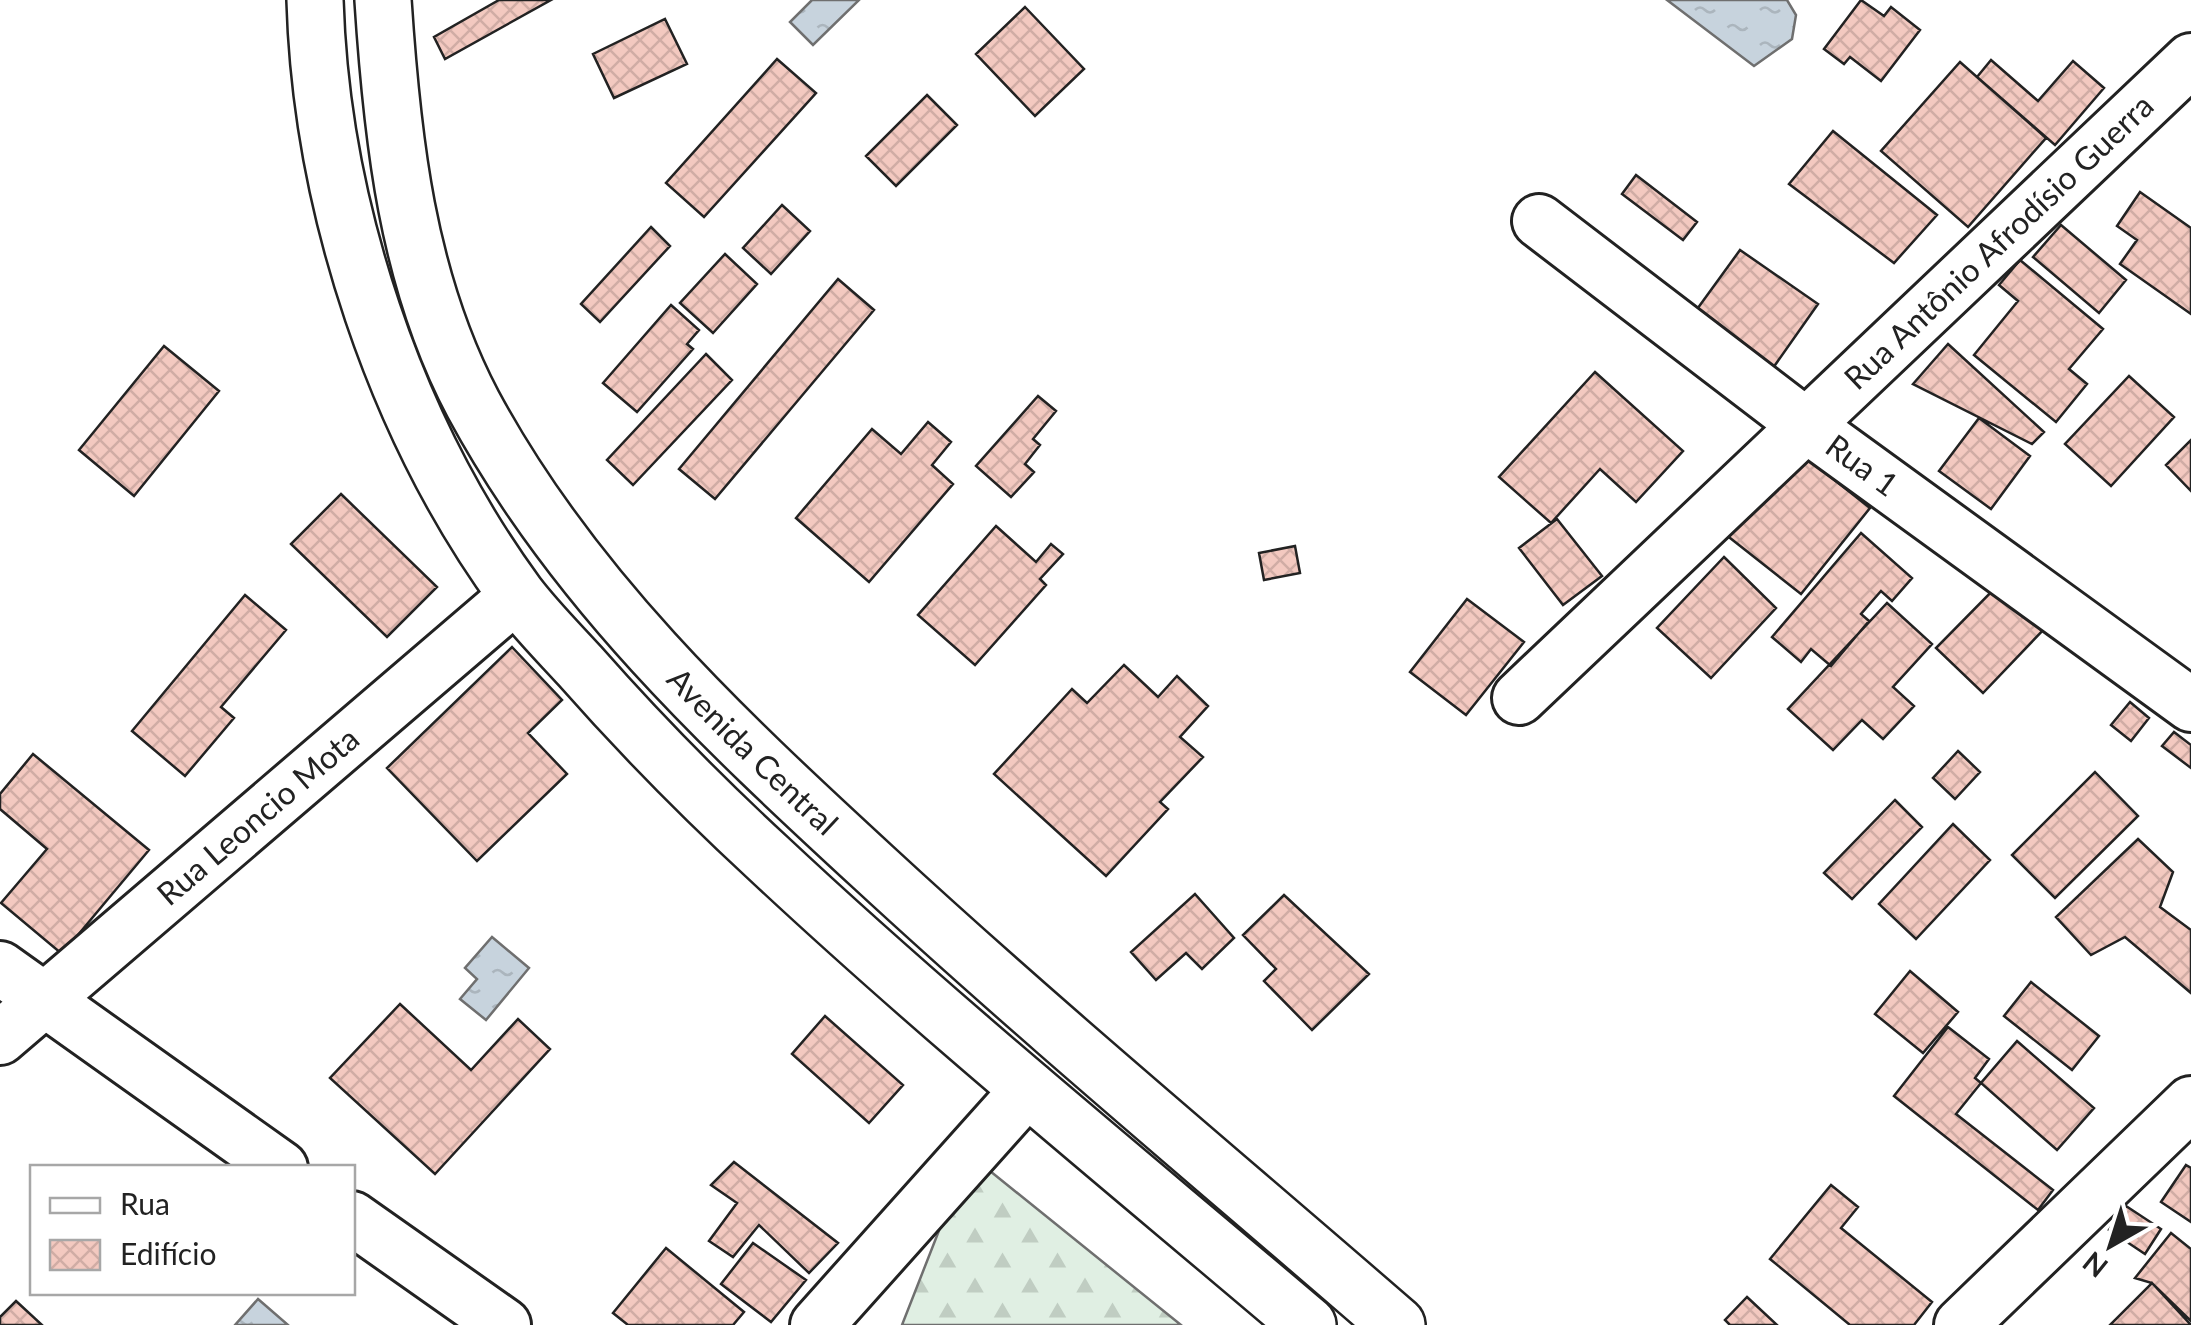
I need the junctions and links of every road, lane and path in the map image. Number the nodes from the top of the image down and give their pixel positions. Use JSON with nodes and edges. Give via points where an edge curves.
{"nodes":[{"id":1,"x":315,"y":0,"type":"edge"},
{"id":2,"x":384,"y":0,"type":"edge"},
{"id":3,"x":2191,"y":60,"type":"edge"},
{"id":4,"x":1539,"y":221,"type":"dead end"},
{"id":5,"x":1807,"y":426,"type":"junction"},
{"id":6,"x":517,"y":596,"type":"junction"},
{"id":7,"x":1520,"y":698,"type":"dead end"},
{"id":8,"x":2191,"y":705,"type":"edge"},
{"id":9,"x":0,"y":968,"type":"edge"},
{"id":10,"x":43,"y":999,"type":"junction"},
{"id":11,"x":0,"y":1038,"type":"edge"},
{"id":12,"x":1029,"y":1088,"type":"junction"},
{"id":13,"x":2191,"y":1103,"type":"edge"},
{"id":14,"x":277,"y":1165,"type":"edge"},
{"id":15,"x":355,"y":1220,"type":"edge"},
{"id":16,"x":504,"y":1325,"type":"edge"},
{"id":17,"x":817,"y":1325,"type":"edge"},
{"id":18,"x":1308,"y":1325,"type":"edge"},
{"id":19,"x":1397,"y":1325,"type":"edge"},
{"id":20,"x":1961,"y":1325,"type":"edge"}],
"edges":[{"from":1,"to":6,"type":"main road","name":"Avenida Central","via":[[318,84],[368,300],[394,377],[430,454]]},
{"from":2,"to":19,"type":"main road","name":"Avenida Central","via":[[391,128],[431,299],[472,402],[547,525],[643,644],[746,751],[941,930]]},
{"from":3,"to":5,"type":"street","name":"Rua Antônio Afrodísio Guerra"},
{"from":4,"to":5,"type":"street","name":"Rua 1"},
{"from":5,"to":7,"type":"street","name":"Rua Antônio Afrodísio Guerra"},
{"from":5,"to":8,"type":"street","name":"Rua 1"},
{"from":6,"to":10,"type":"street","name":"Rua Leoncio Mota"},
{"from":6,"to":12,"type":"main road","name":"Avenida Central","via":[[694,789]]},
{"from":9,"to":10,"type":"street"},
{"from":10,"to":11,"type":"street","name":"Rua Leoncio Mota"},
{"from":10,"to":14,"type":"street"},
{"from":12,"to":17,"type":"street"},
{"from":12,"to":18,"type":"main road","name":"Avenida Central"},
{"from":13,"to":20,"type":"street"},
{"from":15,"to":16,"type":"street"}]}
